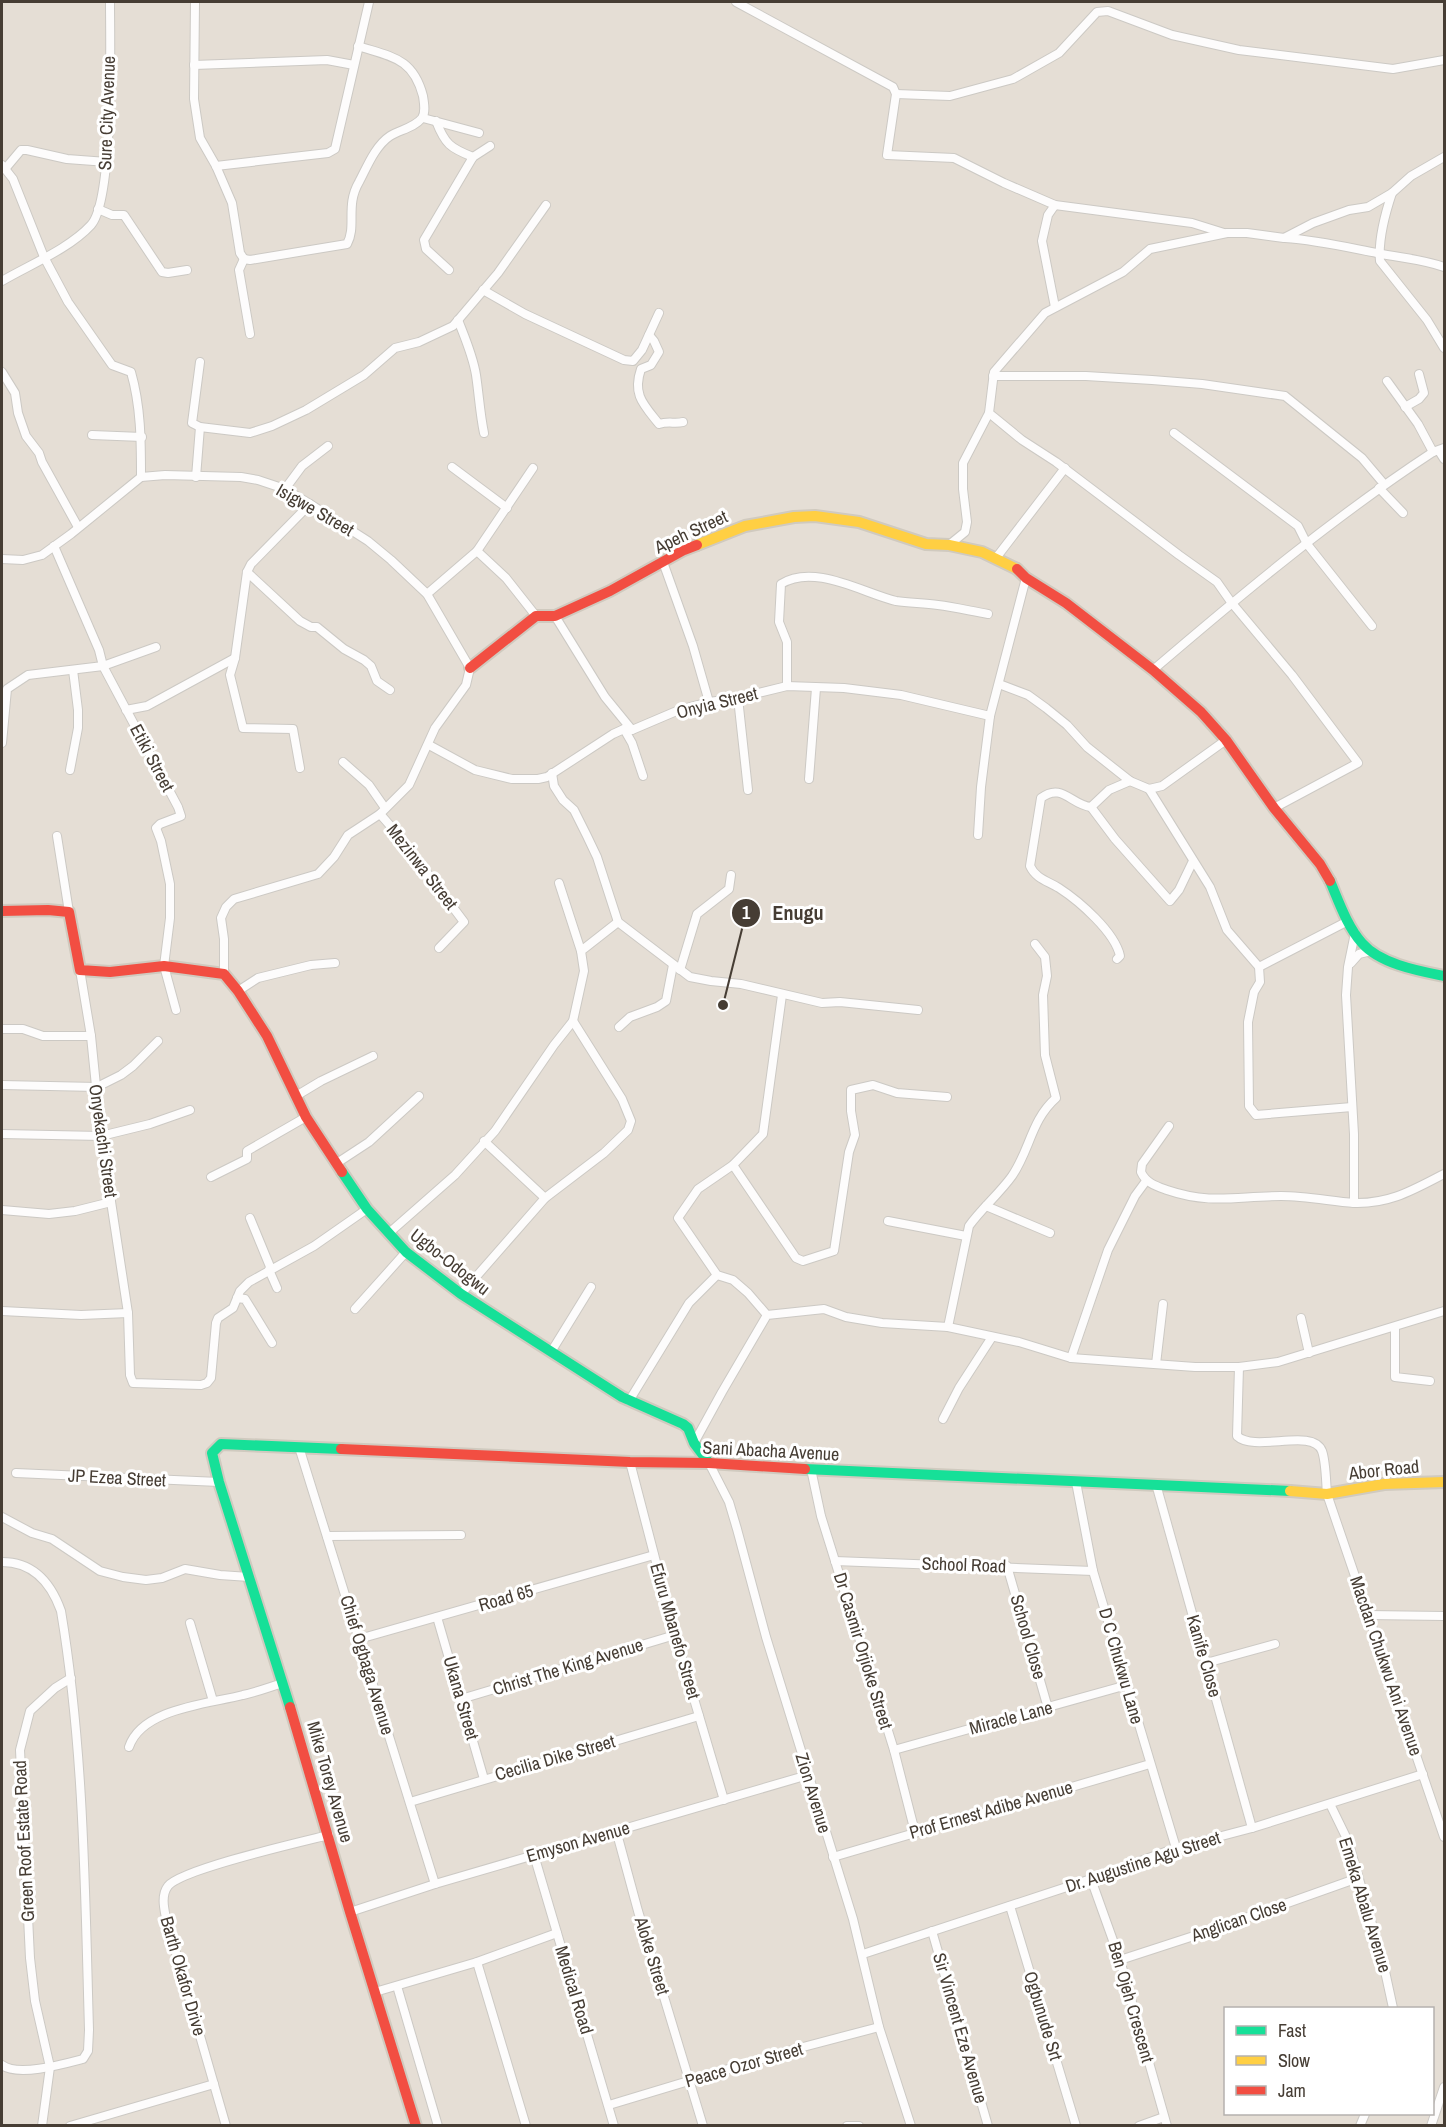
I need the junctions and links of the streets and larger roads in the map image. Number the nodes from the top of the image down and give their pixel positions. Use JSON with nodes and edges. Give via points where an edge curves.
{"nodes":[{"id":1,"x":110,"y":2,"type":"edge"},
{"id":2,"x":195,"y":2,"type":"edge"},
{"id":3,"x":369,"y":2,"type":"edge"},
{"id":4,"x":736,"y":2,"type":"edge"},
{"id":5,"x":358,"y":46,"type":"junction"},
{"id":6,"x":1444,"y":60,"type":"edge"},
{"id":7,"x":354,"y":64,"type":"junction"},
{"id":8,"x":194,"y":65,"type":"junction"},
{"id":9,"x":896,"y":94,"type":"junction"},
{"id":10,"x":423,"y":118,"type":"junction"},
{"id":11,"x":436,"y":121,"type":"junction"},
{"id":12,"x":479,"y":133,"type":"dead end"},
{"id":13,"x":490,"y":146,"type":"dead end"},
{"id":14,"x":473,"y":157,"type":"junction"},
{"id":15,"x":1444,"y":157,"type":"edge"},
{"id":16,"x":107,"y":162,"type":"junction"},
{"id":17,"x":216,"y":166,"type":"junction"},
{"id":18,"x":3,"y":168,"type":"edge"},
{"id":19,"x":1392,"y":193,"type":"junction"},
{"id":20,"x":546,"y":205,"type":"dead end"},
{"id":21,"x":1055,"y":205,"type":"junction"},
{"id":22,"x":98,"y":209,"type":"junction"},
{"id":23,"x":1192,"y":223,"type":"junction"},
{"id":24,"x":1227,"y":233,"type":"junction"},
{"id":25,"x":1284,"y":238,"type":"junction"},
{"id":26,"x":1198,"y":239,"type":"junction"},
{"id":27,"x":1380,"y":254,"type":"junction"},
{"id":28,"x":44,"y":257,"type":"junction"},
{"id":29,"x":244,"y":259,"type":"junction"},
{"id":30,"x":1444,"y":267,"type":"edge"},
{"id":31,"x":187,"y":270,"type":"dead end"},
{"id":32,"x":449,"y":270,"type":"dead end"},
{"id":33,"x":2,"y":281,"type":"edge"},
{"id":34,"x":483,"y":290,"type":"junction"},
{"id":35,"x":1055,"y":307,"type":"junction"},
{"id":36,"x":658,"y":313,"type":"dead end"},
{"id":37,"x":458,"y":320,"type":"junction"},
{"id":38,"x":250,"y":334,"type":"dead end"},
{"id":39,"x":649,"y":335,"type":"junction"},
{"id":40,"x":1444,"y":348,"type":"edge"},
{"id":41,"x":200,"y":362,"type":"dead end"},
{"id":42,"x":2,"y":372,"type":"edge"},
{"id":43,"x":1419,"y":374,"type":"dead end"},
{"id":44,"x":993,"y":376,"type":"junction"},
{"id":45,"x":1387,"y":381,"type":"dead end"},
{"id":46,"x":1405,"y":407,"type":"junction"},
{"id":47,"x":989,"y":412,"type":"junction"},
{"id":48,"x":683,"y":422,"type":"dead end"},
{"id":49,"x":200,"y":427,"type":"junction"},
{"id":50,"x":484,"y":433,"type":"dead end"},
{"id":51,"x":1174,"y":433,"type":"dead end"},
{"id":52,"x":92,"y":435,"type":"dead end"},
{"id":53,"x":141,"y":437,"type":"junction"},
{"id":54,"x":328,"y":446,"type":"dead end"},
{"id":55,"x":1439,"y":450,"type":"edge"},
{"id":56,"x":1444,"y":459,"type":"edge"},
{"id":57,"x":452,"y":467,"type":"dead end"},
{"id":58,"x":533,"y":468,"type":"dead end"},
{"id":59,"x":1065,"y":468,"type":"junction"},
{"id":60,"x":141,"y":477,"type":"junction"},
{"id":61,"x":196,"y":477,"type":"junction"},
{"id":62,"x":1381,"y":486,"type":"junction"},
{"id":63,"x":285,"y":489,"type":"junction"},
{"id":64,"x":310,"y":504,"type":"junction"},
{"id":65,"x":507,"y":508,"type":"junction"},
{"id":66,"x":1402,"y":513,"type":"dead end"},
{"id":67,"x":78,"y":527,"type":"junction"},
{"id":68,"x":1307,"y":544,"type":"junction"},
{"id":69,"x":950,"y":545,"type":"junction"},
{"id":70,"x":54,"y":546,"type":"junction"},
{"id":71,"x":477,"y":551,"type":"junction"},
{"id":72,"x":996,"y":558,"type":"junction"},
{"id":73,"x":2,"y":559,"type":"edge"},
{"id":74,"x":663,"y":562,"type":"junction"},
{"id":75,"x":247,"y":572,"type":"junction"},
{"id":76,"x":1026,"y":578,"type":"junction"},
{"id":77,"x":427,"y":594,"type":"junction"},
{"id":78,"x":1231,"y":603,"type":"junction"},
{"id":79,"x":987,"y":614,"type":"dead end"},
{"id":80,"x":536,"y":616,"type":"junction"},
{"id":81,"x":555,"y":616,"type":"junction"},
{"id":82,"x":1372,"y":626,"type":"dead end"},
{"id":83,"x":156,"y":647,"type":"dead end"},
{"id":84,"x":236,"y":658,"type":"junction"},
{"id":85,"x":103,"y":666,"type":"junction"},
{"id":86,"x":470,"y":668,"type":"junction"},
{"id":87,"x":73,"y":670,"type":"junction"},
{"id":88,"x":1153,"y":670,"type":"junction"},
{"id":89,"x":999,"y":684,"type":"junction"},
{"id":90,"x":787,"y":686,"type":"junction"},
{"id":91,"x":816,"y":688,"type":"junction"},
{"id":92,"x":390,"y":690,"type":"dead end"},
{"id":93,"x":738,"y":698,"type":"junction"},
{"id":94,"x":709,"y":702,"type":"junction"},
{"id":95,"x":126,"y":710,"type":"junction"},
{"id":96,"x":990,"y":716,"type":"junction"},
{"id":97,"x":628,"y":730,"type":"junction"},
{"id":98,"x":1226,"y":740,"type":"junction"},
{"id":99,"x":2,"y":743,"type":"edge"},
{"id":100,"x":429,"y":745,"type":"junction"},
{"id":101,"x":343,"y":762,"type":"dead end"},
{"id":102,"x":300,"y":768,"type":"dead end"},
{"id":103,"x":70,"y":770,"type":"dead end"},
{"id":104,"x":552,"y":773,"type":"junction"},
{"id":105,"x":643,"y":776,"type":"dead end"},
{"id":106,"x":809,"y":779,"type":"dead end"},
{"id":107,"x":1130,"y":780,"type":"junction"},
{"id":108,"x":1149,"y":789,"type":"junction"},
{"id":109,"x":748,"y":790,"type":"dead end"},
{"id":110,"x":1091,"y":807,"type":"junction"},
{"id":111,"x":1274,"y":808,"type":"junction"},
{"id":112,"x":382,"y":811,"type":"junction"},
{"id":113,"x":978,"y":835,"type":"dead end"},
{"id":114,"x":57,"y":836,"type":"dead end"},
{"id":115,"x":1193,"y":861,"type":"junction"},
{"id":116,"x":731,"y":875,"type":"dead end"},
{"id":117,"x":559,"y":883,"type":"dead end"},
{"id":118,"x":2,"y":911,"type":"edge"},
{"id":119,"x":69,"y":912,"type":"junction"},
{"id":120,"x":1348,"y":921,"type":"junction"},
{"id":121,"x":618,"y":922,"type":"junction"},
{"id":122,"x":1355,"y":933,"type":"junction"},
{"id":123,"x":1035,"y":944,"type":"dead end"},
{"id":124,"x":439,"y":948,"type":"dead end"},
{"id":125,"x":581,"y":951,"type":"junction"},
{"id":126,"x":1371,"y":951,"type":"junction"},
{"id":127,"x":1117,"y":959,"type":"dead end"},
{"id":128,"x":335,"y":963,"type":"dead end"},
{"id":129,"x":164,"y":966,"type":"junction"},
{"id":130,"x":677,"y":967,"type":"junction"},
{"id":131,"x":1259,"y":967,"type":"junction"},
{"id":132,"x":1348,"y":967,"type":"junction"},
{"id":133,"x":80,"y":970,"type":"junction"},
{"id":134,"x":226,"y":976,"type":"junction"},
{"id":135,"x":1444,"y":976,"type":"edge"},
{"id":136,"x":238,"y":991,"type":"junction"},
{"id":137,"x":782,"y":994,"type":"junction"},
{"id":138,"x":176,"y":1010,"type":"dead end"},
{"id":139,"x":918,"y":1010,"type":"dead end"},
{"id":140,"x":573,"y":1021,"type":"junction"},
{"id":141,"x":619,"y":1026,"type":"dead end"},
{"id":142,"x":2,"y":1029,"type":"edge"},
{"id":143,"x":91,"y":1036,"type":"junction"},
{"id":144,"x":158,"y":1041,"type":"dead end"},
{"id":145,"x":373,"y":1056,"type":"dead end"},
{"id":146,"x":2,"y":1085,"type":"edge"},
{"id":147,"x":95,"y":1087,"type":"junction"},
{"id":148,"x":419,"y":1095,"type":"dead end"},
{"id":149,"x":296,"y":1096,"type":"junction"},
{"id":150,"x":947,"y":1097,"type":"dead end"},
{"id":151,"x":1352,"y":1107,"type":"junction"},
{"id":152,"x":190,"y":1110,"type":"dead end"},
{"id":153,"x":306,"y":1118,"type":"junction"},
{"id":154,"x":1169,"y":1126,"type":"dead end"},
{"id":155,"x":2,"y":1134,"type":"edge"},
{"id":156,"x":101,"y":1136,"type":"junction"},
{"id":157,"x":484,"y":1141,"type":"junction"},
{"id":158,"x":337,"y":1163,"type":"junction"},
{"id":159,"x":734,"y":1165,"type":"junction"},
{"id":160,"x":1444,"y":1174,"type":"edge"},
{"id":161,"x":211,"y":1177,"type":"dead end"},
{"id":162,"x":1146,"y":1181,"type":"junction"},
{"id":163,"x":545,"y":1198,"type":"junction"},
{"id":164,"x":111,"y":1202,"type":"junction"},
{"id":165,"x":1354,"y":1203,"type":"junction"},
{"id":166,"x":986,"y":1206,"type":"junction"},
{"id":167,"x":367,"y":1209,"type":"junction"},
{"id":168,"x":2,"y":1210,"type":"edge"},
{"id":169,"x":250,"y":1218,"type":"dead end"},
{"id":170,"x":888,"y":1221,"type":"dead end"},
{"id":171,"x":389,"y":1233,"type":"junction"},
{"id":172,"x":1050,"y":1233,"type":"dead end"},
{"id":173,"x":966,"y":1236,"type":"junction"},
{"id":174,"x":406,"y":1252,"type":"junction"},
{"id":175,"x":270,"y":1269,"type":"junction"},
{"id":176,"x":717,"y":1275,"type":"junction"},
{"id":177,"x":591,"y":1287,"type":"dead end"},
{"id":178,"x":277,"y":1288,"type":"dead end"},
{"id":179,"x":461,"y":1294,"type":"junction"},
{"id":180,"x":237,"y":1298,"type":"junction"},
{"id":181,"x":1163,"y":1304,"type":"dead end"},
{"id":182,"x":355,"y":1309,"type":"dead end"},
{"id":183,"x":2,"y":1311,"type":"edge"},
{"id":184,"x":1444,"y":1311,"type":"edge"},
{"id":185,"x":128,"y":1313,"type":"junction"},
{"id":186,"x":768,"y":1316,"type":"junction"},
{"id":187,"x":1301,"y":1318,"type":"dead end"},
{"id":188,"x":948,"y":1327,"type":"junction"},
{"id":189,"x":1395,"y":1328,"type":"junction"},
{"id":190,"x":992,"y":1337,"type":"junction"},
{"id":191,"x":272,"y":1343,"type":"dead end"},
{"id":192,"x":551,"y":1352,"type":"junction"},
{"id":193,"x":1309,"y":1353,"type":"junction"},
{"id":194,"x":1071,"y":1358,"type":"junction"},
{"id":195,"x":1156,"y":1364,"type":"junction"},
{"id":196,"x":1239,"y":1367,"type":"junction"},
{"id":197,"x":1430,"y":1381,"type":"dead end"},
{"id":198,"x":629,"y":1401,"type":"junction"},
{"id":199,"x":942,"y":1419,"type":"dead end"},
{"id":200,"x":694,"y":1443,"type":"junction"},
{"id":201,"x":299,"y":1447,"type":"junction"},
{"id":202,"x":215,"y":1448,"type":"joint"},
{"id":203,"x":630,"y":1462,"type":"junction"},
{"id":204,"x":709,"y":1463,"type":"junction"},
{"id":205,"x":811,"y":1470,"type":"junction"},
{"id":206,"x":16,"y":1473,"type":"dead end"},
{"id":207,"x":219,"y":1482,"type":"junction"},
{"id":208,"x":1076,"y":1482,"type":"junction"},
{"id":209,"x":1444,"y":1482,"type":"edge"},
{"id":210,"x":1156,"y":1484,"type":"junction"},
{"id":211,"x":1327,"y":1494,"type":"junction"},
{"id":212,"x":2,"y":1517,"type":"edge"},
{"id":213,"x":461,"y":1535,"type":"dead end"},
{"id":214,"x":327,"y":1536,"type":"junction"},
{"id":215,"x":654,"y":1555,"type":"junction"},
{"id":216,"x":835,"y":1561,"type":"junction"},
{"id":217,"x":2,"y":1562,"type":"edge"},
{"id":218,"x":1007,"y":1566,"type":"junction"},
{"id":219,"x":1093,"y":1571,"type":"junction"},
{"id":220,"x":249,"y":1577,"type":"junction"},
{"id":221,"x":1368,"y":1615,"type":"junction"},
{"id":222,"x":1444,"y":1616,"type":"edge"},
{"id":223,"x":437,"y":1617,"type":"junction"},
{"id":224,"x":190,"y":1623,"type":"dead end"},
{"id":225,"x":675,"y":1635,"type":"junction"},
{"id":226,"x":359,"y":1639,"type":"junction"},
{"id":227,"x":1275,"y":1644,"type":"dead end"},
{"id":228,"x":1206,"y":1663,"type":"junction"},
{"id":229,"x":71,"y":1678,"type":"junction"},
{"id":230,"x":283,"y":1683,"type":"junction"},
{"id":231,"x":1127,"y":1685,"type":"junction"},
{"id":232,"x":461,"y":1699,"type":"junction"},
{"id":233,"x":213,"y":1701,"type":"junction"},
{"id":234,"x":1048,"y":1708,"type":"junction"},
{"id":235,"x":699,"y":1716,"type":"junction"},
{"id":236,"x":129,"y":1748,"type":"dead end"},
{"id":237,"x":894,"y":1750,"type":"junction"},
{"id":238,"x":1150,"y":1764,"type":"junction"},
{"id":239,"x":1424,"y":1774,"type":"junction"},
{"id":240,"x":808,"y":1775,"type":"junction"},
{"id":241,"x":484,"y":1779,"type":"junction"},
{"id":242,"x":724,"y":1800,"type":"junction"},
{"id":243,"x":410,"y":1802,"type":"junction"},
{"id":244,"x":1330,"y":1804,"type":"junction"},
{"id":245,"x":1252,"y":1828,"type":"junction"},
{"id":246,"x":616,"y":1830,"type":"junction"},
{"id":247,"x":915,"y":1832,"type":"junction"},
{"id":248,"x":329,"y":1836,"type":"junction"},
{"id":249,"x":1444,"y":1837,"type":"edge"},
{"id":250,"x":1176,"y":1848,"type":"junction"},
{"id":251,"x":534,"y":1855,"type":"junction"},
{"id":252,"x":832,"y":1857,"type":"junction"},
{"id":253,"x":1358,"y":1878,"type":"junction"},
{"id":254,"x":1091,"y":1879,"type":"junction"},
{"id":255,"x":435,"y":1884,"type":"junction"},
{"id":256,"x":1010,"y":1906,"type":"junction"},
{"id":257,"x":350,"y":1912,"type":"junction"},
{"id":258,"x":932,"y":1930,"type":"junction"},
{"id":259,"x":557,"y":1933,"type":"junction"},
{"id":260,"x":863,"y":1954,"type":"junction"},
{"id":261,"x":1120,"y":1960,"type":"junction"},
{"id":262,"x":477,"y":1962,"type":"junction"},
{"id":263,"x":396,"y":1986,"type":"junction"},
{"id":264,"x":375,"y":1992,"type":"junction"},
{"id":265,"x":1393,"y":2007,"type":"edge"},
{"id":266,"x":879,"y":2027,"type":"junction"},
{"id":267,"x":2,"y":2065,"type":"edge"},
{"id":268,"x":50,"y":2067,"type":"junction"},
{"id":269,"x":690,"y":2081,"type":"junction"},
{"id":270,"x":214,"y":2084,"type":"junction"},
{"id":271,"x":1444,"y":2088,"type":"edge"},
{"id":272,"x":609,"y":2105,"type":"junction"},
{"id":273,"x":1166,"y":2121,"type":"edge"},
{"id":274,"x":42,"y":2126,"type":"edge"},
{"id":275,"x":70,"y":2126,"type":"edge"},
{"id":276,"x":226,"y":2126,"type":"edge"},
{"id":277,"x":416,"y":2126,"type":"edge"},
{"id":278,"x":438,"y":2126,"type":"edge"},
{"id":279,"x":526,"y":2126,"type":"edge"},
{"id":280,"x":614,"y":2126,"type":"edge"},
{"id":281,"x":703,"y":2126,"type":"edge"},
{"id":282,"x":848,"y":2126,"type":"edge"},
{"id":283,"x":859,"y":2126,"type":"edge"},
{"id":284,"x":911,"y":2126,"type":"edge"},
{"id":285,"x":988,"y":2126,"type":"edge"},
{"id":286,"x":1076,"y":2126,"type":"edge"},
{"id":287,"x":1139,"y":2126,"type":"edge"},
{"id":288,"x":1431,"y":2126,"type":"edge"}],
"edges":[{"from":1,"to":16,"type":"street","name":"Sure City Avenue"},
{"from":2,"to":8,"type":"street"},
{"from":3,"to":5,"type":"street"},
{"from":4,"to":9,"type":"street","via":[[880,79],[893,87]]},
{"from":5,"to":7,"type":"street"},
{"from":5,"to":10,"type":"street","via":[[409,66],[422,94]]},
{"from":6,"to":9,"type":"street","via":[[1394,69],[1239,50],[1172,36],[1102,10],[1059,53],[1013,79],[950,96]]},
{"from":7,"to":8,"type":"street","via":[[327,60]]},
{"from":7,"to":17,"type":"street","via":[[335,149]]},
{"from":8,"to":17,"type":"street","via":[[200,138]]},
{"from":9,"to":21,"type":"street","via":[[887,155],[954,158]]},
{"from":10,"to":11,"type":"street"},
{"from":10,"to":29,"type":"street","via":[[380,146],[352,196],[351,237],[347,244]]},
{"from":11,"to":12,"type":"street"},
{"from":11,"to":14,"type":"street","via":[[450,147]]},
{"from":13,"to":14,"type":"street"},
{"from":14,"to":32,"type":"street","via":[[424,240],[426,249]]},
{"from":15,"to":19,"type":"street","via":[[1411,176]]},
{"from":16,"to":18,"type":"street","via":[[21,150]]},
{"from":16,"to":22,"type":"street","name":"Sure City Avenue"},
{"from":17,"to":29,"type":"street","via":[[232,203]]},
{"from":18,"to":28,"type":"street","via":[[13,179]]},
{"from":19,"to":25,"type":"street","via":[[1368,207],[1313,223]]},
{"from":19,"to":27,"type":"street","via":[[1385,213]]},
{"from":20,"to":34,"type":"street"},
{"from":21,"to":23,"type":"street"},
{"from":21,"to":35,"type":"street","via":[[1048,215],[1042,241]]},
{"from":22,"to":28,"type":"street","name":"Sure City Avenue","via":[[92,223]]},
{"from":22,"to":31,"type":"street","via":[[124,215],[162,272]]},
{"from":23,"to":24,"type":"street"},
{"from":23,"to":26,"type":"street"},
{"from":24,"to":25,"type":"street"},
{"from":24,"to":26,"type":"street"},
{"from":25,"to":27,"type":"street"},
{"from":26,"to":35,"type":"street","via":[[1150,249],[1123,272]]},
{"from":27,"to":30,"type":"street","via":[[1426,260]]},
{"from":27,"to":40,"type":"street","via":[[1380,261]]},
{"from":28,"to":33,"type":"street","name":"Sure City Avenue"},
{"from":28,"to":53,"type":"street","via":[[68,302],[112,365],[131,372],[138,395]]},
{"from":29,"to":38,"type":"street","via":[[239,270]]},
{"from":34,"to":37,"type":"street"},
{"from":34,"to":39,"type":"street","via":[[624,360],[633,361]]},
{"from":35,"to":44,"type":"street","via":[[1045,313]]},
{"from":36,"to":39,"type":"street"},
{"from":37,"to":49,"type":"street","via":[[419,342],[395,348],[364,375],[272,426],[250,433]]},
{"from":37,"to":50,"type":"street","via":[[476,374]]},
{"from":39,"to":48,"type":"street","via":[[658,352],[651,365],[641,369],[637,381],[640,402],[659,424]]},
{"from":41,"to":49,"type":"street","via":[[191,422]]},
{"from":42,"to":67,"type":"street","via":[[15,393],[26,436]]},
{"from":43,"to":46,"type":"street","via":[[1424,393]]},
{"from":44,"to":47,"type":"street"},
{"from":44,"to":62,"type":"street","via":[[1152,380],[1285,396],[1362,458]]},
{"from":45,"to":46,"type":"street"},
{"from":46,"to":55,"type":"street"},
{"from":47,"to":59,"type":"street"},
{"from":47,"to":69,"type":"street","via":[[963,464],[965,532]]},
{"from":49,"to":61,"type":"street"},
{"from":51,"to":68,"type":"street","via":[[1298,526]]},
{"from":52,"to":53,"type":"street"},
{"from":53,"to":60,"type":"street"},
{"from":54,"to":63,"type":"street","via":[[302,466]]},
{"from":55,"to":56,"type":"street"},
{"from":55,"to":62,"type":"street"},
{"from":57,"to":65,"type":"street"},
{"from":58,"to":65,"type":"street"},
{"from":59,"to":72,"type":"street"},
{"from":59,"to":78,"type":"street","via":[[1209,574]]},
{"from":60,"to":61,"type":"street","name":"Isigwe Street"},
{"from":60,"to":67,"type":"street"},
{"from":61,"to":63,"type":"street","name":"Isigwe Street","via":[[241,477]]},
{"from":62,"to":66,"type":"street"},
{"from":62,"to":68,"type":"street"},
{"from":63,"to":64,"type":"street","name":"Isigwe Street"},
{"from":64,"to":75,"type":"street"},
{"from":64,"to":77,"type":"street","name":"Isigwe Street","via":[[368,541]]},
{"from":65,"to":71,"type":"street"},
{"from":67,"to":70,"type":"street"},
{"from":68,"to":78,"type":"street"},
{"from":68,"to":82,"type":"street"},
{"from":69,"to":72,"type":"street","name":"Apeh Street"},
{"from":69,"to":74,"type":"street","name":"Apeh Street","via":[[926,544],[859,522],[794,517],[745,526]]},
{"from":70,"to":73,"type":"street","via":[[33,558]]},
{"from":70,"to":85,"type":"street","name":"Etiki Street"},
{"from":71,"to":77,"type":"street"},
{"from":71,"to":80,"type":"street","via":[[506,578]]},
{"from":72,"to":76,"type":"street","name":"Apeh Street"},
{"from":74,"to":81,"type":"street","name":"Apeh Street"},
{"from":74,"to":94,"type":"street"},
{"from":75,"to":84,"type":"street"},
{"from":75,"to":92,"type":"street","via":[[300,621],[317,627],[364,660],[377,681]]},
{"from":76,"to":88,"type":"street","name":"Apeh Street","via":[[1066,603]]},
{"from":76,"to":89,"type":"street"},
{"from":77,"to":86,"type":"street","name":"Isigwe Street"},
{"from":78,"to":88,"type":"street"},
{"from":78,"to":111,"type":"street","via":[[1286,667],[1358,763]]},
{"from":79,"to":90,"type":"street","via":[[898,601],[833,580],[788,579],[781,584],[778,610],[787,642]]},
{"from":80,"to":81,"type":"street","name":"Apeh Street"},
{"from":80,"to":86,"type":"street"},
{"from":81,"to":97,"type":"street"},
{"from":83,"to":85,"type":"street"},
{"from":84,"to":95,"type":"street","via":[[147,706]]},
{"from":84,"to":102,"type":"street","via":[[230,675],[243,728],[293,729]]},
{"from":85,"to":87,"type":"street"},
{"from":85,"to":95,"type":"street","name":"Etiki Street"},
{"from":86,"to":100,"type":"street","via":[[466,685],[435,728]]},
{"from":87,"to":99,"type":"street","via":[[28,675],[7,690]]},
{"from":87,"to":103,"type":"street","via":[[78,728]]},
{"from":88,"to":98,"type":"street","name":"Apeh Street"},
{"from":89,"to":96,"type":"street"},
{"from":89,"to":107,"type":"street","via":[[1028,695],[1046,708]]},
{"from":90,"to":91,"type":"street","name":"Onyia Street"},
{"from":90,"to":93,"type":"street","name":"Onyia Street"},
{"from":91,"to":96,"type":"street","name":"Onyia Street","via":[[901,695]]},
{"from":91,"to":106,"type":"street"},
{"from":93,"to":94,"type":"street","name":"Onyia Street"},
{"from":93,"to":109,"type":"street"},
{"from":94,"to":97,"type":"street","name":"Onyia Street"},
{"from":95,"to":129,"type":"street","name":"Etiki Street","via":[[181,816],[156,828],[170,884]]},
{"from":96,"to":113,"type":"street"},
{"from":97,"to":104,"type":"street","name":"Onyia Street","via":[[591,747]]},
{"from":97,"to":105,"type":"street"},
{"from":98,"to":108,"type":"street","via":[[1162,786]]},
{"from":98,"to":111,"type":"street","name":"Apeh Street"},
{"from":100,"to":104,"type":"street","name":"Onyia Street","via":[[475,770],[500,777],[538,779]]},
{"from":100,"to":112,"type":"street","via":[[409,785]]},
{"from":101,"to":112,"type":"street","via":[[369,785]]},
{"from":104,"to":121,"type":"street","via":[[554,786],[574,810],[597,857]]},
{"from":107,"to":108,"type":"street"},
{"from":107,"to":110,"type":"street","via":[[1109,790]]},
{"from":108,"to":115,"type":"street"},
{"from":110,"to":115,"type":"street","via":[[1170,901]]},
{"from":110,"to":127,"type":"street","via":[[1059,793],[1041,798],[1030,866],[1036,875],[1093,915],[1119,952]]},
{"from":111,"to":120,"type":"street","name":"Apeh Street","via":[[1320,864]]},
{"from":112,"to":124,"type":"street","name":"Mezinwa Street","via":[[464,922]]},
{"from":112,"to":134,"type":"street","via":[[348,835],[318,874],[234,899],[226,907],[221,918]]},
{"from":114,"to":119,"type":"street"},
{"from":115,"to":131,"type":"street","via":[[1210,887],[1227,930]]},
{"from":116,"to":130,"type":"street","via":[[729,889],[697,914]]},
{"from":117,"to":125,"type":"street"},
{"from":118,"to":119,"type":"street"},
{"from":119,"to":133,"type":"street"},
{"from":120,"to":122,"type":"street","name":"Apeh Street"},
{"from":120,"to":131,"type":"street"},
{"from":121,"to":125,"type":"street"},
{"from":121,"to":130,"type":"street"},
{"from":122,"to":126,"type":"street","name":"Apeh Street"},
{"from":122,"to":132,"type":"street"},
{"from":123,"to":166,"type":"street","via":[[1045,957],[1045,1055],[1056,1098],[1043,1109],[1014,1173]]},
{"from":125,"to":140,"type":"street","via":[[584,971]]},
{"from":126,"to":132,"type":"street","via":[[1359,954]]},
{"from":126,"to":135,"type":"street","via":[[1406,968]]},
{"from":128,"to":136,"type":"street","via":[[258,978]]},
{"from":129,"to":133,"type":"street","via":[[110,972]]},
{"from":129,"to":134,"type":"street"},
{"from":129,"to":138,"type":"street"},
{"from":130,"to":137,"type":"street","via":[[700,980]]},
{"from":130,"to":141,"type":"street","via":[[666,1001]]},
{"from":131,"to":151,"type":"street","via":[[1260,982],[1248,1022],[1249,1106],[1256,1115]]},
{"from":132,"to":151,"type":"street"},
{"from":133,"to":143,"type":"street","name":"Onyekachi Street"},
{"from":134,"to":136,"type":"street","name":"Ugbo-Odogwu"},
{"from":136,"to":149,"type":"street","name":"Ugbo-Odogwu","via":[[267,1036]]},
{"from":137,"to":139,"type":"street","via":[[822,1003]]},
{"from":137,"to":159,"type":"street","via":[[763,1134]]},
{"from":140,"to":157,"type":"street"},
{"from":140,"to":163,"type":"street","via":[[632,1121],[604,1153]]},
{"from":142,"to":143,"type":"street","via":[[22,1029],[43,1036]]},
{"from":143,"to":147,"type":"street","name":"Onyekachi Street"},
{"from":144,"to":147,"type":"street","via":[[121,1075]]},
{"from":145,"to":149,"type":"street"},
{"from":146,"to":147,"type":"street"},
{"from":147,"to":156,"type":"street","name":"Onyekachi Street"},
{"from":148,"to":158,"type":"street","via":[[369,1142]]},
{"from":149,"to":153,"type":"street","name":"Ugbo-Odogwu"},
{"from":150,"to":159,"type":"street","via":[[897,1093],[873,1085],[851,1090],[855,1135],[834,1251],[803,1261],[796,1258]]},
{"from":151,"to":165,"type":"street"},
{"from":152,"to":156,"type":"street"},
{"from":153,"to":158,"type":"street","name":"Ugbo-Odogwu"},
{"from":153,"to":161,"type":"street","via":[[247,1151],[247,1159]]},
{"from":154,"to":162,"type":"street","via":[[1142,1164],[1141,1173]]},
{"from":155,"to":156,"type":"street"},
{"from":156,"to":164,"type":"street","name":"Onyekachi Street"},
{"from":157,"to":163,"type":"street"},
{"from":157,"to":171,"type":"street","via":[[455,1174]]},
{"from":158,"to":167,"type":"street","name":"Ugbo-Odogwu"},
{"from":159,"to":176,"type":"street","via":[[698,1189],[678,1218]]},
{"from":160,"to":165,"type":"street","via":[[1388,1200]]},
{"from":162,"to":165,"type":"street","via":[[1198,1198],[1282,1196]]},
{"from":162,"to":194,"type":"street","via":[[1108,1250]]},
{"from":163,"to":179,"type":"street"},
{"from":164,"to":168,"type":"street","via":[[49,1214]]},
{"from":164,"to":185,"type":"street","name":"Onyekachi Street"},
{"from":166,"to":172,"type":"street"},
{"from":166,"to":173,"type":"street","via":[[969,1226]]},
{"from":167,"to":171,"type":"street","name":"Ugbo-Odogwu"},
{"from":167,"to":175,"type":"street","via":[[314,1246]]},
{"from":169,"to":175,"type":"street"},
{"from":170,"to":173,"type":"street"},
{"from":171,"to":174,"type":"street","name":"Ugbo-Odogwu"},
{"from":173,"to":188,"type":"street"},
{"from":174,"to":179,"type":"street","name":"Ugbo-Odogwu"},
{"from":174,"to":182,"type":"street"},
{"from":175,"to":178,"type":"street"},
{"from":175,"to":180,"type":"street","via":[[249,1282]]},
{"from":176,"to":186,"type":"street","via":[[733,1280]]},
{"from":176,"to":198,"type":"street","via":[[689,1303]]},
{"from":177,"to":192,"type":"street"},
{"from":179,"to":192,"type":"street","name":"Ugbo-Odogwu"},
{"from":180,"to":185,"type":"street","name":"Onyekachi Street","via":[[232,1308],[218,1318],[211,1378],[201,1385],[133,1383]]},
{"from":180,"to":191,"type":"street","via":[[245,1299]]},
{"from":181,"to":195,"type":"street"},
{"from":183,"to":185,"type":"street"},
{"from":184,"to":189,"type":"street"},
{"from":186,"to":188,"type":"street","via":[[824,1309],[882,1323]]},
{"from":186,"to":200,"type":"street"},
{"from":187,"to":193,"type":"street"},
{"from":188,"to":190,"type":"street"},
{"from":189,"to":193,"type":"street"},
{"from":189,"to":197,"type":"street","via":[[1395,1377]]},
{"from":190,"to":194,"type":"street"},
{"from":190,"to":199,"type":"street"},
{"from":192,"to":198,"type":"street","name":"Ugbo-Odogwu"},
{"from":193,"to":196,"type":"street"},
{"from":194,"to":195,"type":"street"},
{"from":195,"to":196,"type":"street"},
{"from":196,"to":211,"type":"street","name":"Macdan Chukwu Ani Avenue","via":[[1237,1436],[1254,1441],[1313,1442],[1322,1451]]},
{"from":198,"to":200,"type":"street","name":"Ugbo-Odogwu","via":[[683,1424]]},
{"from":200,"to":204,"type":"street","name":"Ugbo-Odogwu"},
{"from":201,"to":202,"type":"street","name":"Sani Abacha Avenue","via":[[220,1444]]},
{"from":201,"to":203,"type":"street","name":"Sani Abacha Avenue"},
{"from":201,"to":214,"type":"street","name":"Chief Ogbaga Avenue"},
{"from":202,"to":207,"type":"street","name":"Mike Torey Avenue","via":[[212,1453]]},
{"from":203,"to":204,"type":"street","name":"Sani Abacha Avenue"},
{"from":203,"to":215,"type":"street","name":"Efuru Mbanefo Street"},
{"from":204,"to":205,"type":"street","name":"Sani Abacha Avenue"},
{"from":204,"to":240,"type":"street","name":"Zion Avenue","via":[[729,1502]]},
{"from":205,"to":208,"type":"street","name":"Sani Abacha Avenue"},
{"from":205,"to":216,"type":"street","name":"Dr Casmir Orjioke Street"},
{"from":206,"to":207,"type":"street","name":"JP Ezea Street"},
{"from":207,"to":220,"type":"street","name":"Mike Torey Avenue"},
{"from":208,"to":210,"type":"street","name":"Sani Abacha Avenue"},
{"from":208,"to":219,"type":"street","name":"D C Chukwu Lane"},
{"from":209,"to":211,"type":"street","name":"Abor Road","via":[[1384,1484]]},
{"from":210,"to":211,"type":"street","name":"Sani Abacha Avenue"},
{"from":210,"to":228,"type":"street","name":"Kanife Close"},
{"from":211,"to":221,"type":"street","name":"Macdan Chukwu Ani Avenue"},
{"from":212,"to":220,"type":"street","via":[[52,1539],[100,1571],[123,1577],[162,1578],[185,1569]]},
{"from":213,"to":214,"type":"street"},
{"from":214,"to":226,"type":"street","name":"Chief Ogbaga Avenue"},
{"from":215,"to":223,"type":"street","name":"Road 65"},
{"from":215,"to":225,"type":"street","name":"Efuru Mbanefo Street"},
{"from":216,"to":218,"type":"street","name":"School Road"},
{"from":216,"to":237,"type":"street","name":"Dr Casmir Orjioke Street"},
{"from":217,"to":229,"type":"street","via":[[28,1566],[58,1602]]},
{"from":218,"to":219,"type":"street","name":"School Road"},
{"from":218,"to":234,"type":"street","name":"School Close"},
{"from":219,"to":231,"type":"street","name":"D C Chukwu Lane"},
{"from":220,"to":230,"type":"street","name":"Mike Torey Avenue"},
{"from":221,"to":222,"type":"street"},
{"from":221,"to":239,"type":"street","name":"Macdan Chukwu Ani Avenue"},
{"from":223,"to":226,"type":"street","name":"Road 65"},
{"from":223,"to":232,"type":"street","name":"Ukana Street"},
{"from":224,"to":233,"type":"street"},
{"from":225,"to":232,"type":"street","name":"Christ The King Avenue"},
{"from":225,"to":235,"type":"street","name":"Efuru Mbanefo Street"},
{"from":226,"to":243,"type":"street","name":"Chief Ogbaga Avenue"},
{"from":227,"to":228,"type":"street"},
{"from":228,"to":245,"type":"street","name":"Kanife Close"},
{"from":229,"to":268,"type":"street","name":"Green Roof Estate Road","via":[[30,1711],[20,1750],[30,1958]]},
{"from":229,"to":268,"type":"street","via":[[86,1862],[88,2051],[83,2059]]},
{"from":230,"to":233,"type":"street"},
{"from":230,"to":248,"type":"street","name":"Mike Torey Avenue"},
{"from":231,"to":234,"type":"street","name":"Miracle Lane"},
{"from":231,"to":238,"type":"street","name":"D C Chukwu Lane"},
{"from":232,"to":241,"type":"street","name":"Ukana Street"},
{"from":233,"to":236,"type":"street","via":[[167,1714],[133,1736]]},
{"from":234,"to":237,"type":"street","name":"Miracle Lane"},
{"from":235,"to":241,"type":"street","name":"Cecilia Dike Street"},
{"from":235,"to":242,"type":"street","name":"Efuru Mbanefo Street"},
{"from":237,"to":247,"type":"street","name":"Dr Casmir Orjioke Street"},
{"from":238,"to":247,"type":"street","name":"Prof Ernest Adibe Avenue"},
{"from":238,"to":250,"type":"street","name":"D C Chukwu Lane"},
{"from":239,"to":244,"type":"street","name":"Dr. Augustine Agu Street"},
{"from":239,"to":249,"type":"street","name":"Macdan Chukwu Ani Avenue"},
{"from":240,"to":242,"type":"street","name":"Emyson Avenue"},
{"from":240,"to":252,"type":"street","name":"Zion Avenue"},
{"from":241,"to":243,"type":"street","name":"Cecilia Dike Street"},
{"from":242,"to":246,"type":"street","name":"Emyson Avenue"},
{"from":243,"to":255,"type":"street","name":"Chief Ogbaga Avenue"},
{"from":244,"to":245,"type":"street","name":"Dr. Augustine Agu Street"},
{"from":244,"to":253,"type":"street","name":"Emeka Abalu Avenue","via":[[1348,1841]]},
{"from":245,"to":250,"type":"street","name":"Dr. Augustine Agu Street"},
{"from":246,"to":251,"type":"street","name":"Emyson Avenue"},
{"from":246,"to":269,"type":"street","name":"Aloke Street"},
{"from":247,"to":252,"type":"street","name":"Prof Ernest Adibe Avenue"},
{"from":248,"to":257,"type":"street","name":"Mike Torey Avenue"},
{"from":248,"to":270,"type":"street","name":"Barth Okafor Drive","via":[[219,1864],[167,1887],[163,1904],[166,1918]]},
{"from":250,"to":254,"type":"street","name":"Dr. Augustine Agu Street"},
{"from":251,"to":255,"type":"street","name":"Emyson Avenue"},
{"from":251,"to":259,"type":"street","name":"Medical Road"},
{"from":252,"to":260,"type":"street","name":"Zion Avenue"},
{"from":253,"to":261,"type":"street","name":"Anglican Close"},
{"from":253,"to":265,"type":"street","name":"Emeka Abalu Avenue"},
{"from":254,"to":256,"type":"street","name":"Dr. Augustine Agu Street"},
{"from":254,"to":261,"type":"street","name":"Ben Ojeh Crescent"},
{"from":255,"to":257,"type":"street","name":"Emyson Avenue"},
{"from":256,"to":258,"type":"street","name":"Dr. Augustine Agu Street"},
{"from":256,"to":286,"type":"street","name":"Ogbunude Srt"},
{"from":257,"to":264,"type":"street","name":"Mike Torey Avenue"},
{"from":258,"to":260,"type":"street","name":"Dr. Augustine Agu Street"},
{"from":258,"to":285,"type":"street","name":"Sir Vincent Eze Avenue"},
{"from":259,"to":262,"type":"street"},
{"from":259,"to":272,"type":"street","name":"Medical Road"},
{"from":260,"to":266,"type":"street","name":"Zion Avenue"},
{"from":261,"to":273,"type":"street","name":"Ben Ojeh Crescent"},
{"from":262,"to":263,"type":"street"},
{"from":262,"to":279,"type":"street"},
{"from":263,"to":264,"type":"street"},
{"from":263,"to":278,"type":"street"},
{"from":264,"to":277,"type":"street","name":"Mike Torey Avenue"},
{"from":266,"to":269,"type":"street","name":"Peace Ozor Street"},
{"from":266,"to":284,"type":"street","name":"Zion Avenue"},
{"from":267,"to":268,"type":"street","via":[[6,2069]]},
{"from":268,"to":274,"type":"street"},
{"from":269,"to":272,"type":"street","name":"Peace Ozor Street"},
{"from":269,"to":281,"type":"street","name":"Aloke Street"},
{"from":270,"to":275,"type":"street"},
{"from":270,"to":276,"type":"street","name":"Barth Okafor Drive"},
{"from":271,"to":288,"type":"street"},
{"from":272,"to":280,"type":"street","name":"Medical Road"},
{"from":273,"to":287,"type":"street"},
{"from":282,"to":283,"type":"street"}]}
